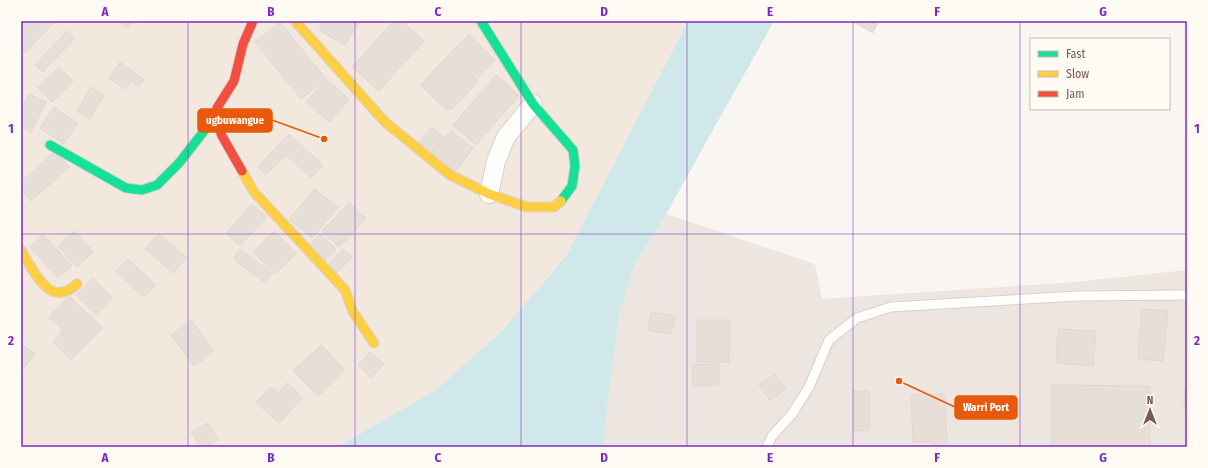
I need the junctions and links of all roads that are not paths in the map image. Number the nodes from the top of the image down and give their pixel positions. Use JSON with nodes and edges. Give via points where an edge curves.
{"nodes":[{"id":1,"x":253,"y":21,"type":"edge"},
{"id":2,"x":295,"y":21,"type":"edge"},
{"id":3,"x":481,"y":21,"type":"edge"},
{"id":4,"x":534,"y":104,"type":"junction"},
{"id":5,"x":215,"y":117,"type":"junction"},
{"id":6,"x":50,"y":145,"type":"dead end"},
{"id":7,"x":489,"y":194,"type":"junction"},
{"id":8,"x":21,"y":250,"type":"edge"},
{"id":9,"x":77,"y":284,"type":"dead end"},
{"id":10,"x":1187,"y":295,"type":"edge"},
{"id":11,"x":374,"y":342,"type":"dead end"},
{"id":12,"x":767,"y":447,"type":"edge"}],
"edges":[{"from":1,"to":5,"type":"street","via":[[243,44],[234,81],[217,108]]},
{"from":2,"to":7,"type":"street","via":[[385,122],[450,175]]},
{"from":3,"to":4,"type":"street"},
{"from":4,"to":7,"type":"street","via":[[506,138],[496,161]]},
{"from":4,"to":7,"type":"street","via":[[573,150],[575,166],[572,186],[563,200],[554,207],[527,207]]},
{"from":5,"to":6,"type":"street","via":[[179,164],[156,185],[142,190],[126,188]]},
{"from":5,"to":11,"type":"street","via":[[231,154],[254,192],[344,290],[353,312]]},
{"from":8,"to":9,"type":"street","via":[[46,288],[53,293],[60,294]]},
{"from":10,"to":12,"type":"lane","via":[[1077,296],[891,307],[857,318],[828,340],[809,387],[792,414],[772,436]]}]}
